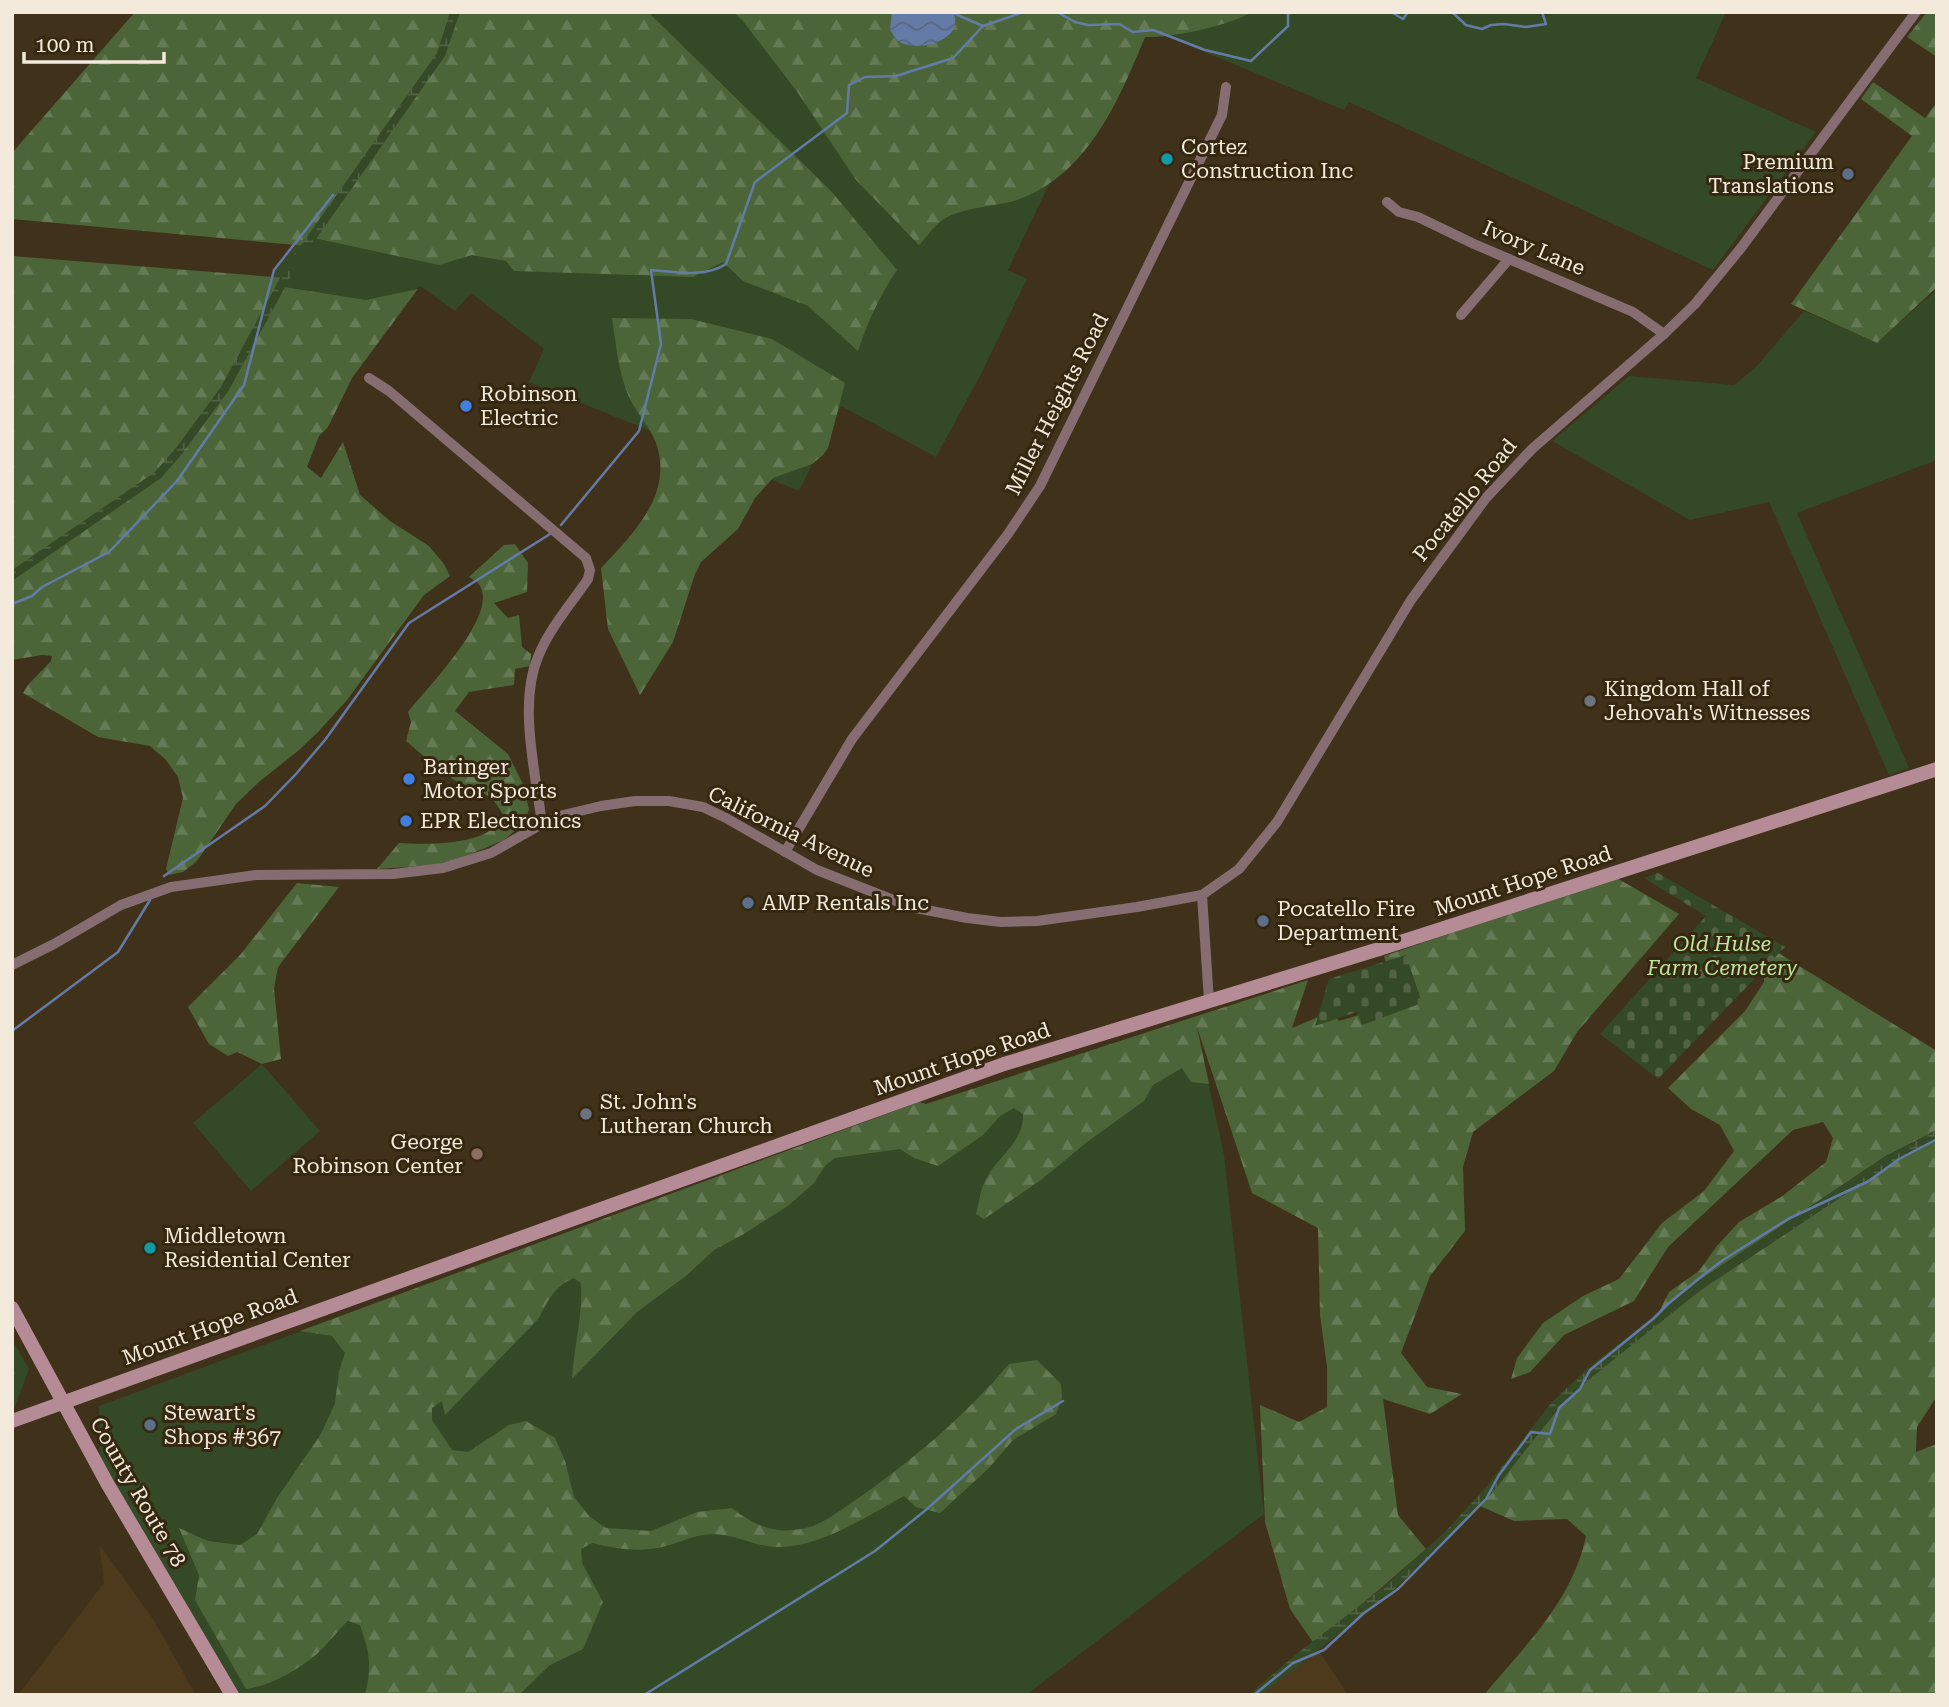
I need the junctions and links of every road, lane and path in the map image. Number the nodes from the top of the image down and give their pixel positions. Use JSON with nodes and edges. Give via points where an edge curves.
{"nodes":[{"id":1,"x":1916,"y":12,"type":"edge"},
{"id":2,"x":1226,"y":87,"type":"dead end"},
{"id":3,"x":1387,"y":202,"type":"dead end"},
{"id":4,"x":1510,"y":259,"type":"junction"},
{"id":5,"x":1461,"y":315,"type":"dead end"},
{"id":6,"x":1664,"y":334,"type":"junction"},
{"id":7,"x":369,"y":377,"type":"dead end"},
{"id":8,"x":1937,"y":769,"type":"edge"},
{"id":9,"x":542,"y":824,"type":"junction"},
{"id":10,"x":785,"y":852,"type":"junction"},
{"id":11,"x":1202,"y":895,"type":"junction"},
{"id":12,"x":12,"y":965,"type":"edge"},
{"id":13,"x":1209,"y":1001,"type":"junction"},
{"id":14,"x":12,"y":1308,"type":"edge"},
{"id":15,"x":63,"y":1404,"type":"junction"},
{"id":16,"x":12,"y":1422,"type":"edge"},
{"id":17,"x":232,"y":1695,"type":"edge"}],
"edges":[{"from":1,"to":6,"type":"street","name":"Pocatello Road","via":[[1734,257]]},
{"from":2,"to":10,"type":"street","name":"Miller Heights Road","via":[[1222,115],[1040,486],[852,739]]},
{"from":3,"to":4,"type":"street","name":"Ivory Lane","via":[[1399,212]]},
{"from":4,"to":5,"type":"street"},
{"from":4,"to":6,"type":"street","name":"Ivory Lane","via":[[1633,312]]},
{"from":6,"to":11,"type":"street","name":"Pocatello Road","via":[[1548,433],[1486,498],[1411,600],[1277,822],[1239,869]]},
{"from":7,"to":9,"type":"street","via":[[586,558],[588,579],[542,647],[532,677],[530,721]]},
{"from":8,"to":13,"type":"street","name":"Mount Hope Road"},
{"from":9,"to":10,"type":"street","name":"California Avenue","via":[[601,806],[669,801],[720,814]]},
{"from":9,"to":12,"type":"street","name":"California Avenue","via":[[477,859],[443,868],[393,874],[256,875],[171,887],[121,905]]},
{"from":10,"to":11,"type":"street","name":"California Avenue","via":[[817,870],[911,907],[990,921],[1037,921]]},
{"from":11,"to":13,"type":"street"},
{"from":13,"to":15,"type":"street","name":"Mount Hope Road","via":[[991,1069]]},
{"from":14,"to":15,"type":"street","name":"County Route 78"},
{"from":15,"to":16,"type":"street","name":"Mount Hope Road"},
{"from":15,"to":17,"type":"street","name":"County Route 78"}]}
